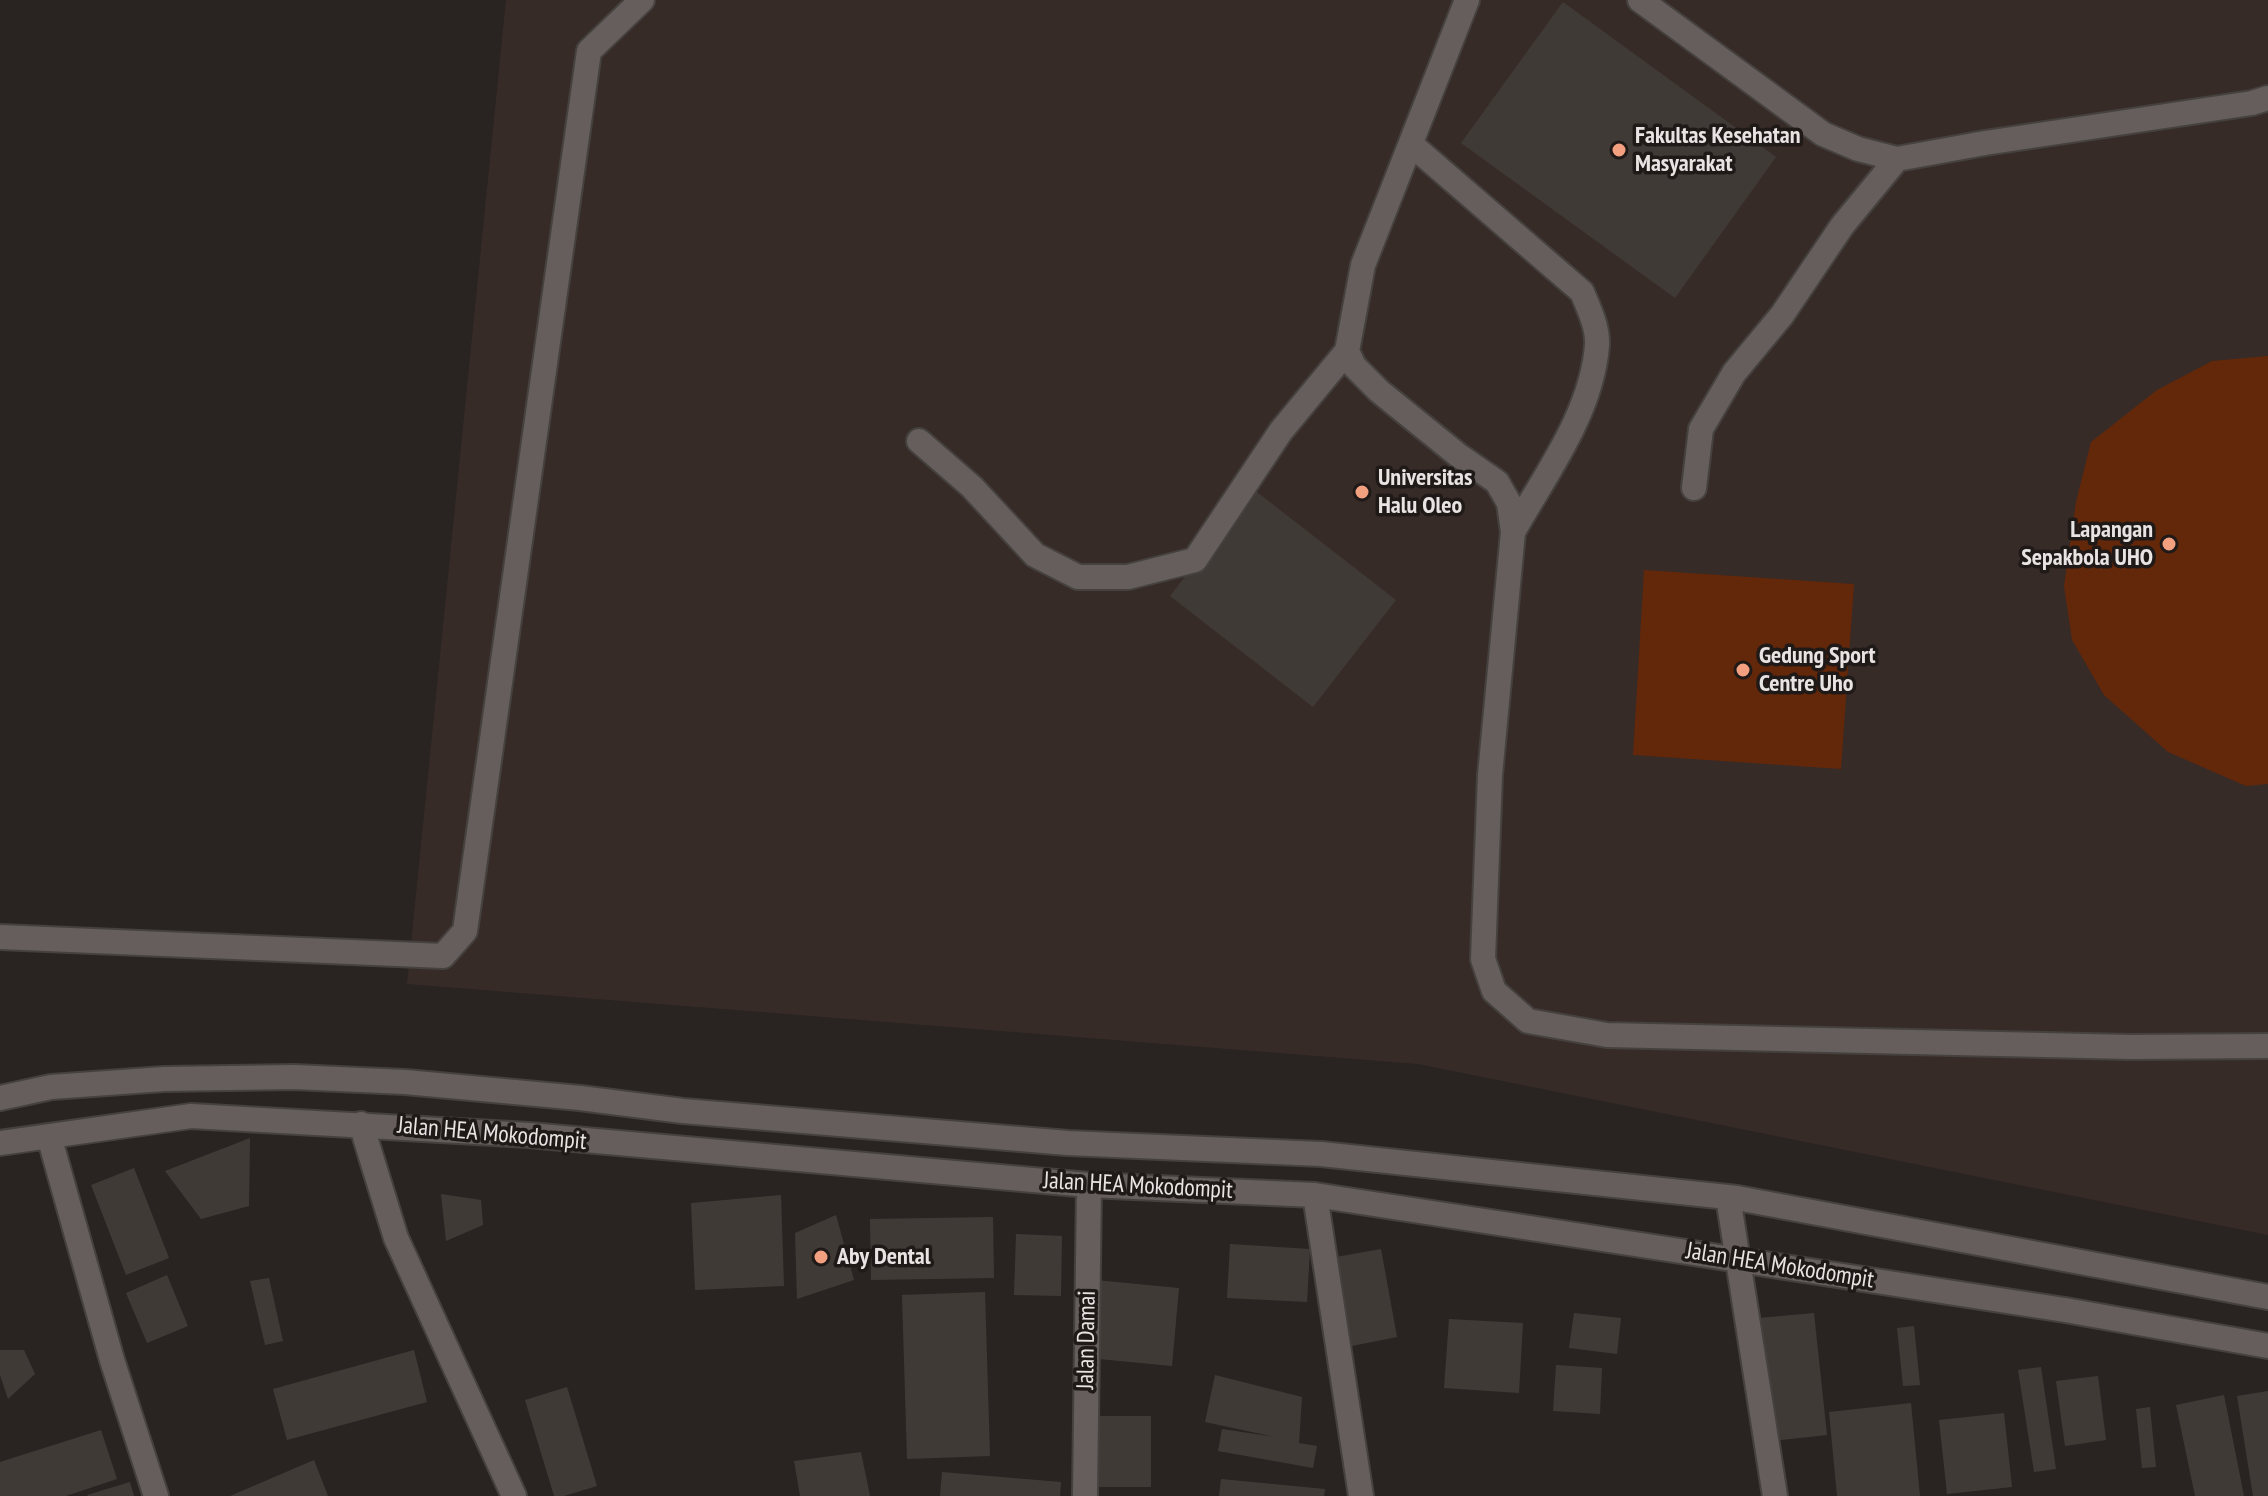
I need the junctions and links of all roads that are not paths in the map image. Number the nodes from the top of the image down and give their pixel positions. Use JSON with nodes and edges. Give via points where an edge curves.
{"nodes":[{"id":1,"x":642,"y":0,"type":"edge"},
{"id":2,"x":1467,"y":0,"type":"edge"},
{"id":3,"x":1640,"y":0,"type":"edge"},
{"id":4,"x":2268,"y":98,"type":"edge"},
{"id":5,"x":1412,"y":145,"type":"junction"},
{"id":6,"x":1897,"y":159,"type":"junction"},
{"id":7,"x":1347,"y":351,"type":"junction"},
{"id":8,"x":919,"y":441,"type":"dead end"},
{"id":9,"x":1694,"y":488,"type":"dead end"},
{"id":10,"x":1513,"y":532,"type":"junction"},
{"id":11,"x":0,"y":937,"type":"edge"},
{"id":12,"x":2268,"y":1046,"type":"edge"},
{"id":13,"x":0,"y":1098,"type":"edge"},
{"id":14,"x":580,"y":1098,"type":"junction"},
{"id":15,"x":361,"y":1124,"type":"junction"},
{"id":16,"x":49,"y":1136,"type":"junction"},
{"id":17,"x":585,"y":1142,"type":"junction"},
{"id":18,"x":0,"y":1143,"type":"edge"},
{"id":19,"x":1089,"y":1185,"type":"junction"},
{"id":20,"x":1315,"y":1195,"type":"junction"},
{"id":21,"x":1728,"y":1197,"type":"junction"},
{"id":22,"x":1737,"y":1259,"type":"junction"},
{"id":23,"x":2268,"y":1297,"type":"edge"},
{"id":24,"x":2268,"y":1346,"type":"edge"},
{"id":25,"x":156,"y":1496,"type":"edge"},
{"id":26,"x":514,"y":1496,"type":"edge"},
{"id":27,"x":1085,"y":1496,"type":"edge"},
{"id":28,"x":1361,"y":1496,"type":"edge"},
{"id":29,"x":1775,"y":1496,"type":"edge"}],
"edges":[{"from":1,"to":11,"type":"street","via":[[589,51],[465,931],[443,956]]},
{"from":2,"to":5,"type":"street"},
{"from":3,"to":6,"type":"street","via":[[1823,134]]},
{"from":4,"to":6,"type":"street"},
{"from":5,"to":7,"type":"street","via":[[1363,265]]},
{"from":5,"to":10,"type":"street","via":[[1582,292],[1593,317],[1597,344],[1589,388]]},
{"from":6,"to":9,"type":"street","via":[[1734,373],[1701,429]]},
{"from":7,"to":8,"type":"street","via":[[1281,431],[1195,560],[1128,577],[1078,577],[1035,555],[972,487]]},
{"from":7,"to":10,"type":"street","via":[[1379,391],[1497,482],[1509,503]]},
{"from":10,"to":12,"type":"street","via":[[1490,775],[1483,959],[1494,991],[1528,1021],[1607,1035]]},
{"from":13,"to":14,"type":"street","name":"Jalan HEA Mokodompit","via":[[51,1087],[294,1077]]},
{"from":14,"to":17,"type":"street"},
{"from":14,"to":21,"type":"street","name":"Jalan HEA Mokodompit","via":[[1068,1143],[1321,1154]]},
{"from":15,"to":16,"type":"street","name":"Jalan HEA Mokodompit","via":[[191,1116]]},
{"from":15,"to":17,"type":"street","name":"Jalan HEA Mokodompit"},
{"from":15,"to":26,"type":"street","via":[[396,1238]]},
{"from":16,"to":18,"type":"street","name":"Jalan HEA Mokodompit"},
{"from":16,"to":25,"type":"street"},
{"from":17,"to":19,"type":"street","name":"Jalan HEA Mokodompit"},
{"from":19,"to":20,"type":"street","name":"Jalan HEA Mokodompit"},
{"from":19,"to":27,"type":"street","name":"Jalan Damai"},
{"from":20,"to":22,"type":"street","name":"Jalan HEA Mokodompit"},
{"from":20,"to":28,"type":"street"},
{"from":21,"to":22,"type":"street"},
{"from":21,"to":23,"type":"street","name":"Jalan HEA Mokodompit"},
{"from":22,"to":24,"type":"street","name":"Jalan HEA Mokodompit"},
{"from":22,"to":29,"type":"street"}]}
